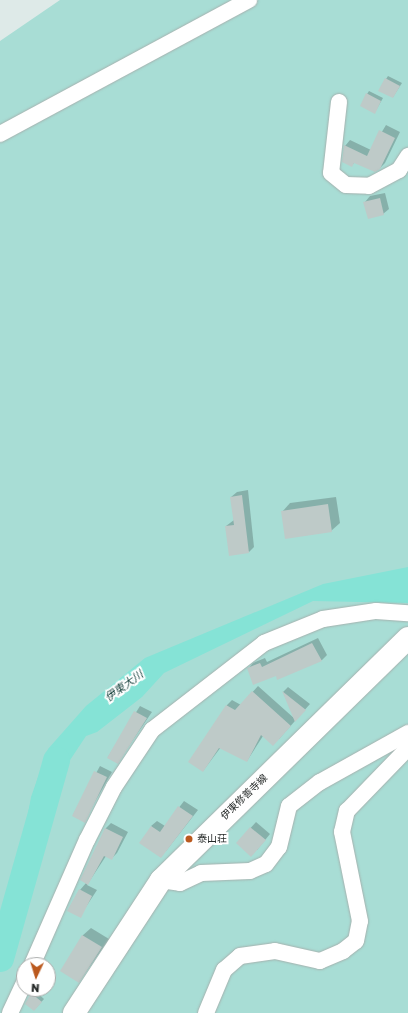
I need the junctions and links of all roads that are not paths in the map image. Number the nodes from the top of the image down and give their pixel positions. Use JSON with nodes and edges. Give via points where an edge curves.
{"nodes":[{"id":1,"x":249,"y":0,"type":"edge"},
{"id":2,"x":339,"y":102,"type":"dead end"},
{"id":3,"x":0,"y":134,"type":"edge"},
{"id":4,"x":408,"y":156,"type":"edge"},
{"id":5,"x":408,"y":613,"type":"edge"},
{"id":6,"x":408,"y":638,"type":"edge"},
{"id":7,"x":408,"y":733,"type":"edge"},
{"id":8,"x":408,"y":748,"type":"edge"},
{"id":9,"x":161,"y":880,"type":"junction"},
{"id":10,"x":36,"y":957,"type":"edge"},
{"id":11,"x":17,"y":997,"type":"edge"},
{"id":12,"x":10,"y":1013,"type":"edge"},
{"id":13,"x":74,"y":1013,"type":"edge"},
{"id":14,"x":206,"y":1013,"type":"edge"}],
"edges":[{"from":1,"to":3,"type":"street"},
{"from":2,"to":4,"type":"street","via":[[332,173],[346,185],[369,186],[399,170]]},
{"from":5,"to":10,"type":"street","via":[[376,611],[323,619],[264,643],[152,730],[114,787],[87,840]]},
{"from":6,"to":9,"type":"main road","name":"伊東修善寺線"},
{"from":7,"to":9,"type":"street","via":[[320,782],[289,806],[279,847],[266,864],[250,871],[201,873],[180,883]]},
{"from":8,"to":14,"type":"street","via":[[347,811],[342,832],[360,921],[356,941],[344,952],[320,961],[275,951],[240,956],[224,970]]},
{"from":9,"to":13,"type":"main road","name":"伊東修善寺線"},
{"from":11,"to":12,"type":"street"}]}
